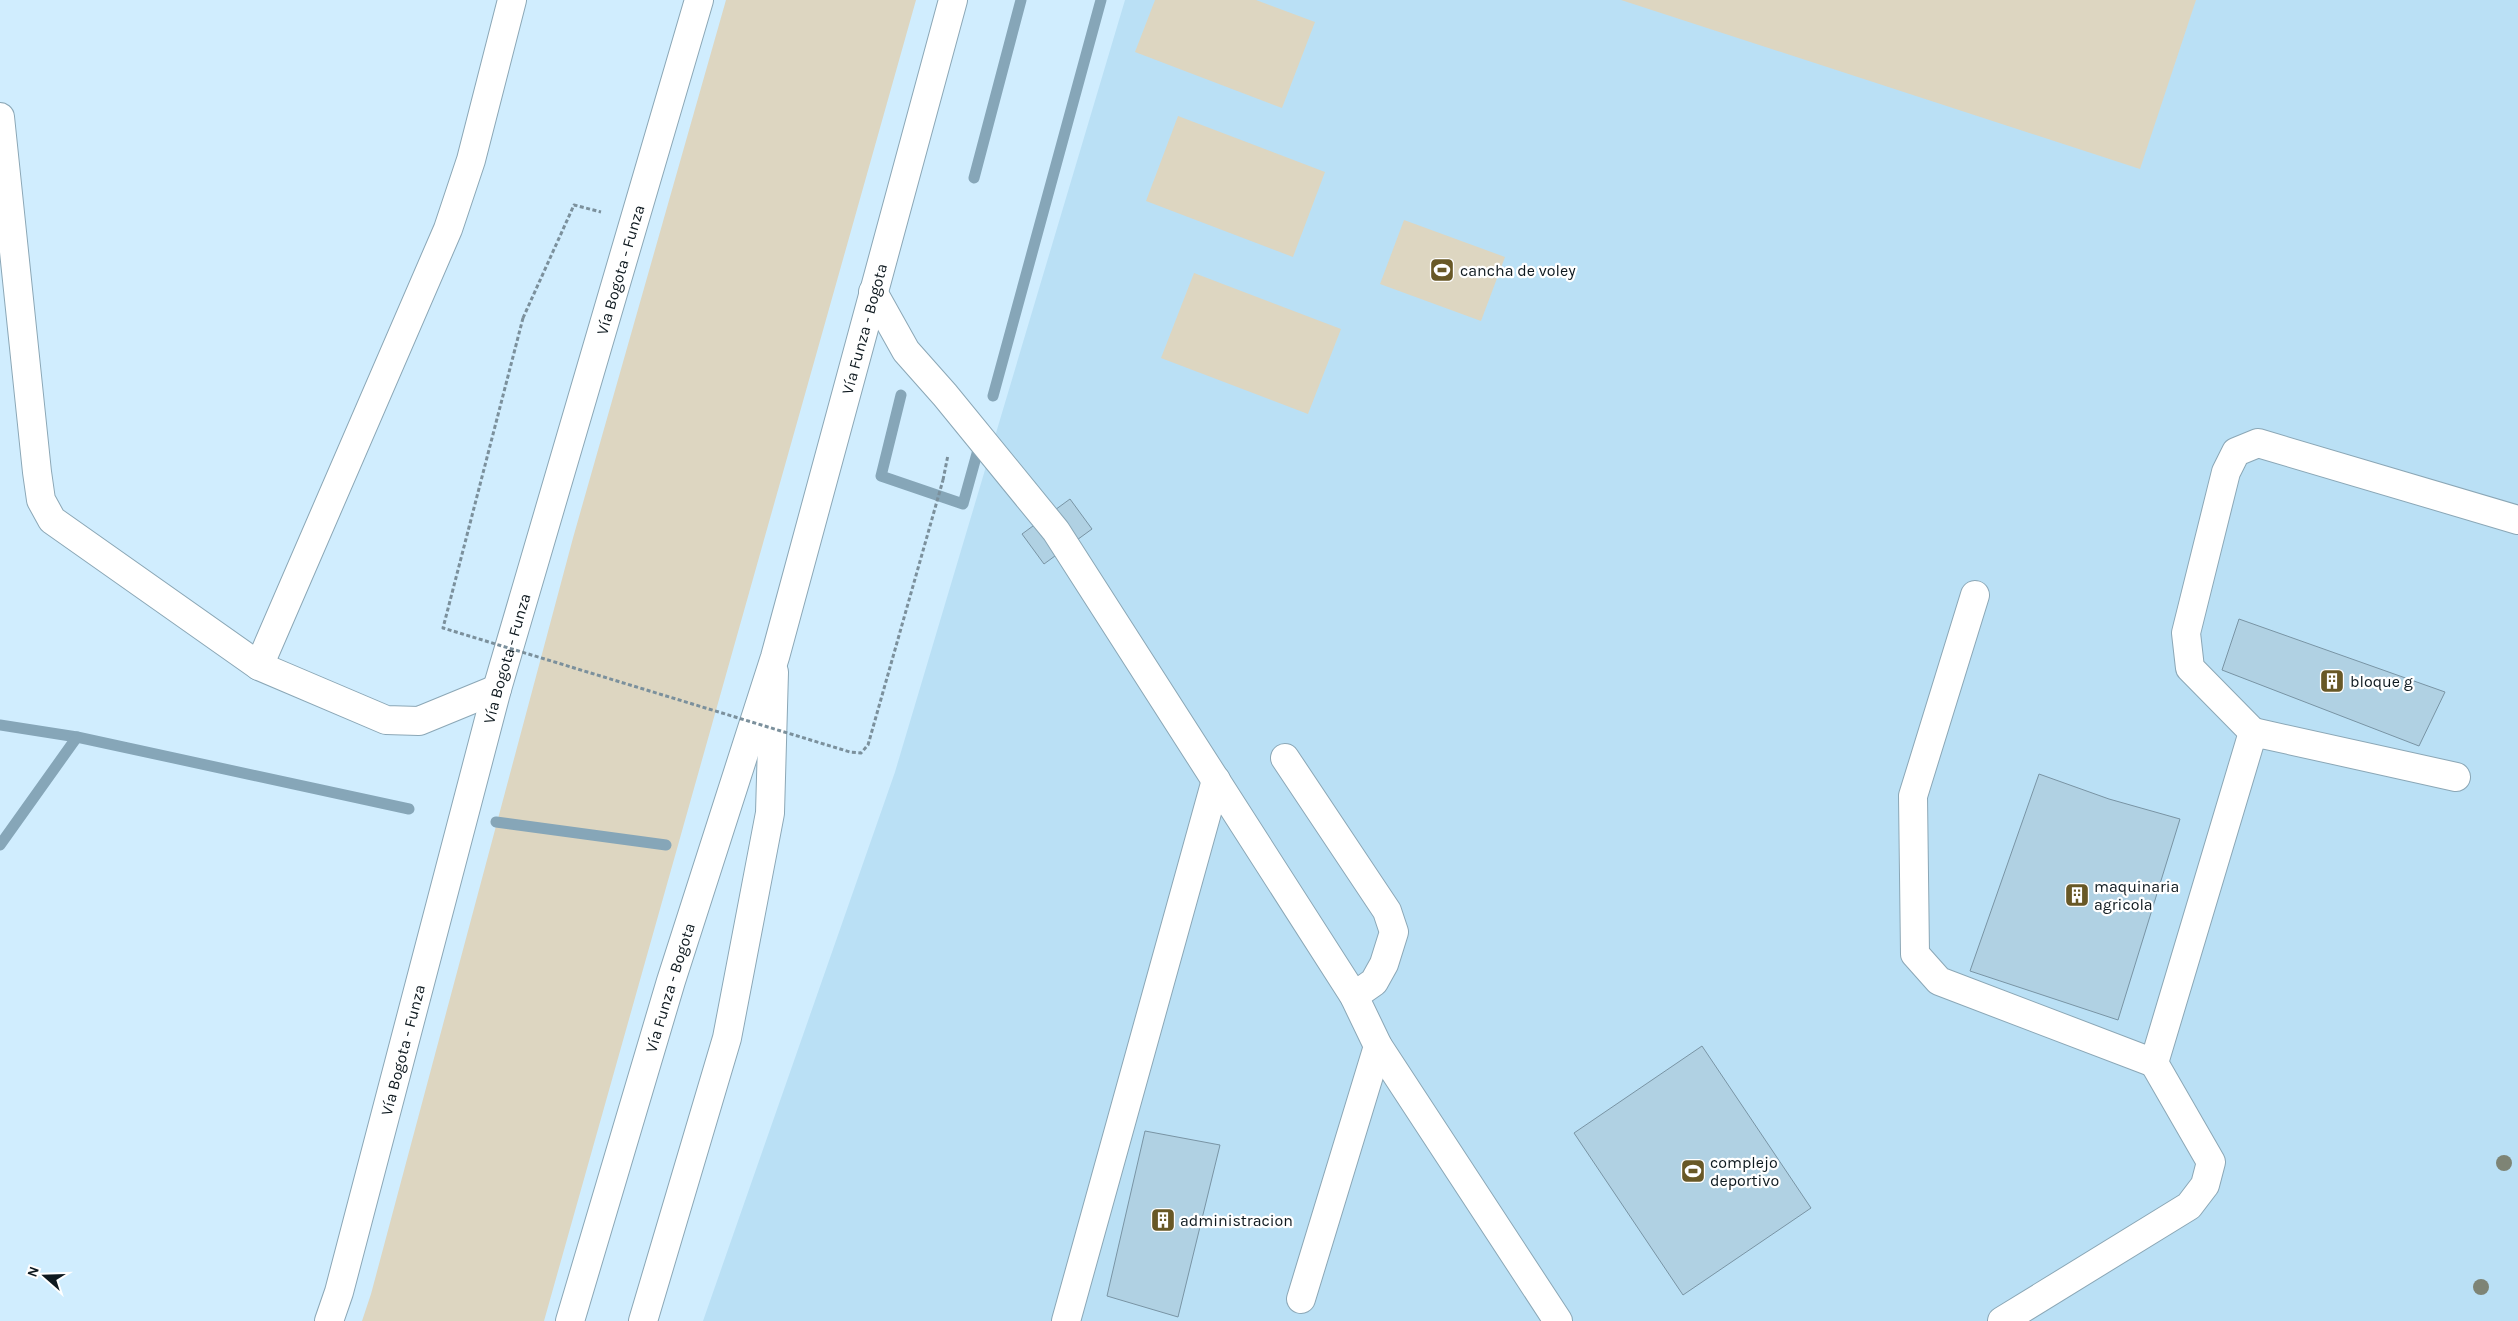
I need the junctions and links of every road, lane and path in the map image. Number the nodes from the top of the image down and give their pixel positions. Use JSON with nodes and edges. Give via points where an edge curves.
{"nodes":[{"id":1,"x":512,"y":0,"type":"edge"},
{"id":2,"x":699,"y":0,"type":"edge"},
{"id":3,"x":953,"y":0,"type":"edge"},
{"id":4,"x":0,"y":118,"type":"edge"},
{"id":5,"x":633,"y":220,"type":"junction"},
{"id":6,"x":873,"y":292,"type":"junction"},
{"id":7,"x":943,"y":480,"type":"dead end"},
{"id":8,"x":2518,"y":520,"type":"edge"},
{"id":9,"x":1975,"y":595,"type":"dead end"},
{"id":10,"x":775,"y":657,"type":"junction"},
{"id":11,"x":259,"y":666,"type":"junction"},
{"id":12,"x":497,"y":689,"type":"junction"},
{"id":13,"x":2253,"y":732,"type":"junction"},
{"id":14,"x":1285,"y":758,"type":"dead end"},
{"id":15,"x":2456,"y":777,"type":"dead end"},
{"id":16,"x":1216,"y":780,"type":"junction"},
{"id":17,"x":1354,"y":996,"type":"junction"},
{"id":18,"x":1378,"y":1046,"type":"junction"},
{"id":19,"x":2154,"y":1063,"type":"junction"},
{"id":20,"x":1301,"y":1299,"type":"dead end"},
{"id":21,"x":328,"y":1321,"type":"edge"},
{"id":22,"x":570,"y":1321,"type":"edge"},
{"id":23,"x":642,"y":1321,"type":"edge"},
{"id":24,"x":1066,"y":1321,"type":"edge"},
{"id":25,"x":1558,"y":1321,"type":"edge"},
{"id":26,"x":2002,"y":1321,"type":"edge"}],
"edges":[{"from":1,"to":11,"type":"main road","via":[[471,160],[448,230]]},
{"from":2,"to":5,"type":"main road","name":"Vía Bogota - Funza"},
{"from":3,"to":6,"type":"main road","name":"Vía Funza - Bogota"},
{"from":4,"to":11,"type":"main road","via":[[41,500],[52,520]]},
{"from":5,"to":7,"type":"path","bridge":true,"via":[[574,205],[523,318],[443,628],[861,753],[868,746]]},
{"from":5,"to":12,"type":"main road","name":"Vía Bogota - Funza"},
{"from":6,"to":10,"type":"main road","name":"Vía Funza - Bogota"},
{"from":6,"to":16,"type":"main road","via":[[906,351],[1056,531]]},
{"from":8,"to":13,"type":"main road","via":[[2258,443],[2236,452],[2226,472],[2186,633],[2190,668]]},
{"from":9,"to":19,"type":"main road","via":[[1913,796],[1915,954],[1939,980]]},
{"from":10,"to":22,"type":"main road","name":"Vía Funza - Bogota","via":[[671,981]]},
{"from":10,"to":23,"type":"main road","name":"Vía Funza - Bogota","via":[[770,813],[728,1038]]},
{"from":11,"to":12,"type":"main road","via":[[386,720],[419,721]]},
{"from":12,"to":21,"type":"main road","name":"Vía Bogota - Funza"},
{"from":13,"to":15,"type":"main road"},
{"from":13,"to":19,"type":"main road"},
{"from":14,"to":17,"type":"main road","via":[[1387,911],[1394,932],[1384,964],[1374,982]]},
{"from":16,"to":17,"type":"main road"},
{"from":16,"to":24,"type":"main road"},
{"from":17,"to":18,"type":"main road"},
{"from":18,"to":20,"type":"main road"},
{"from":18,"to":25,"type":"main road"},
{"from":19,"to":26,"type":"main road","via":[[2211,1162],[2205,1185],[2188,1206]]}]}
